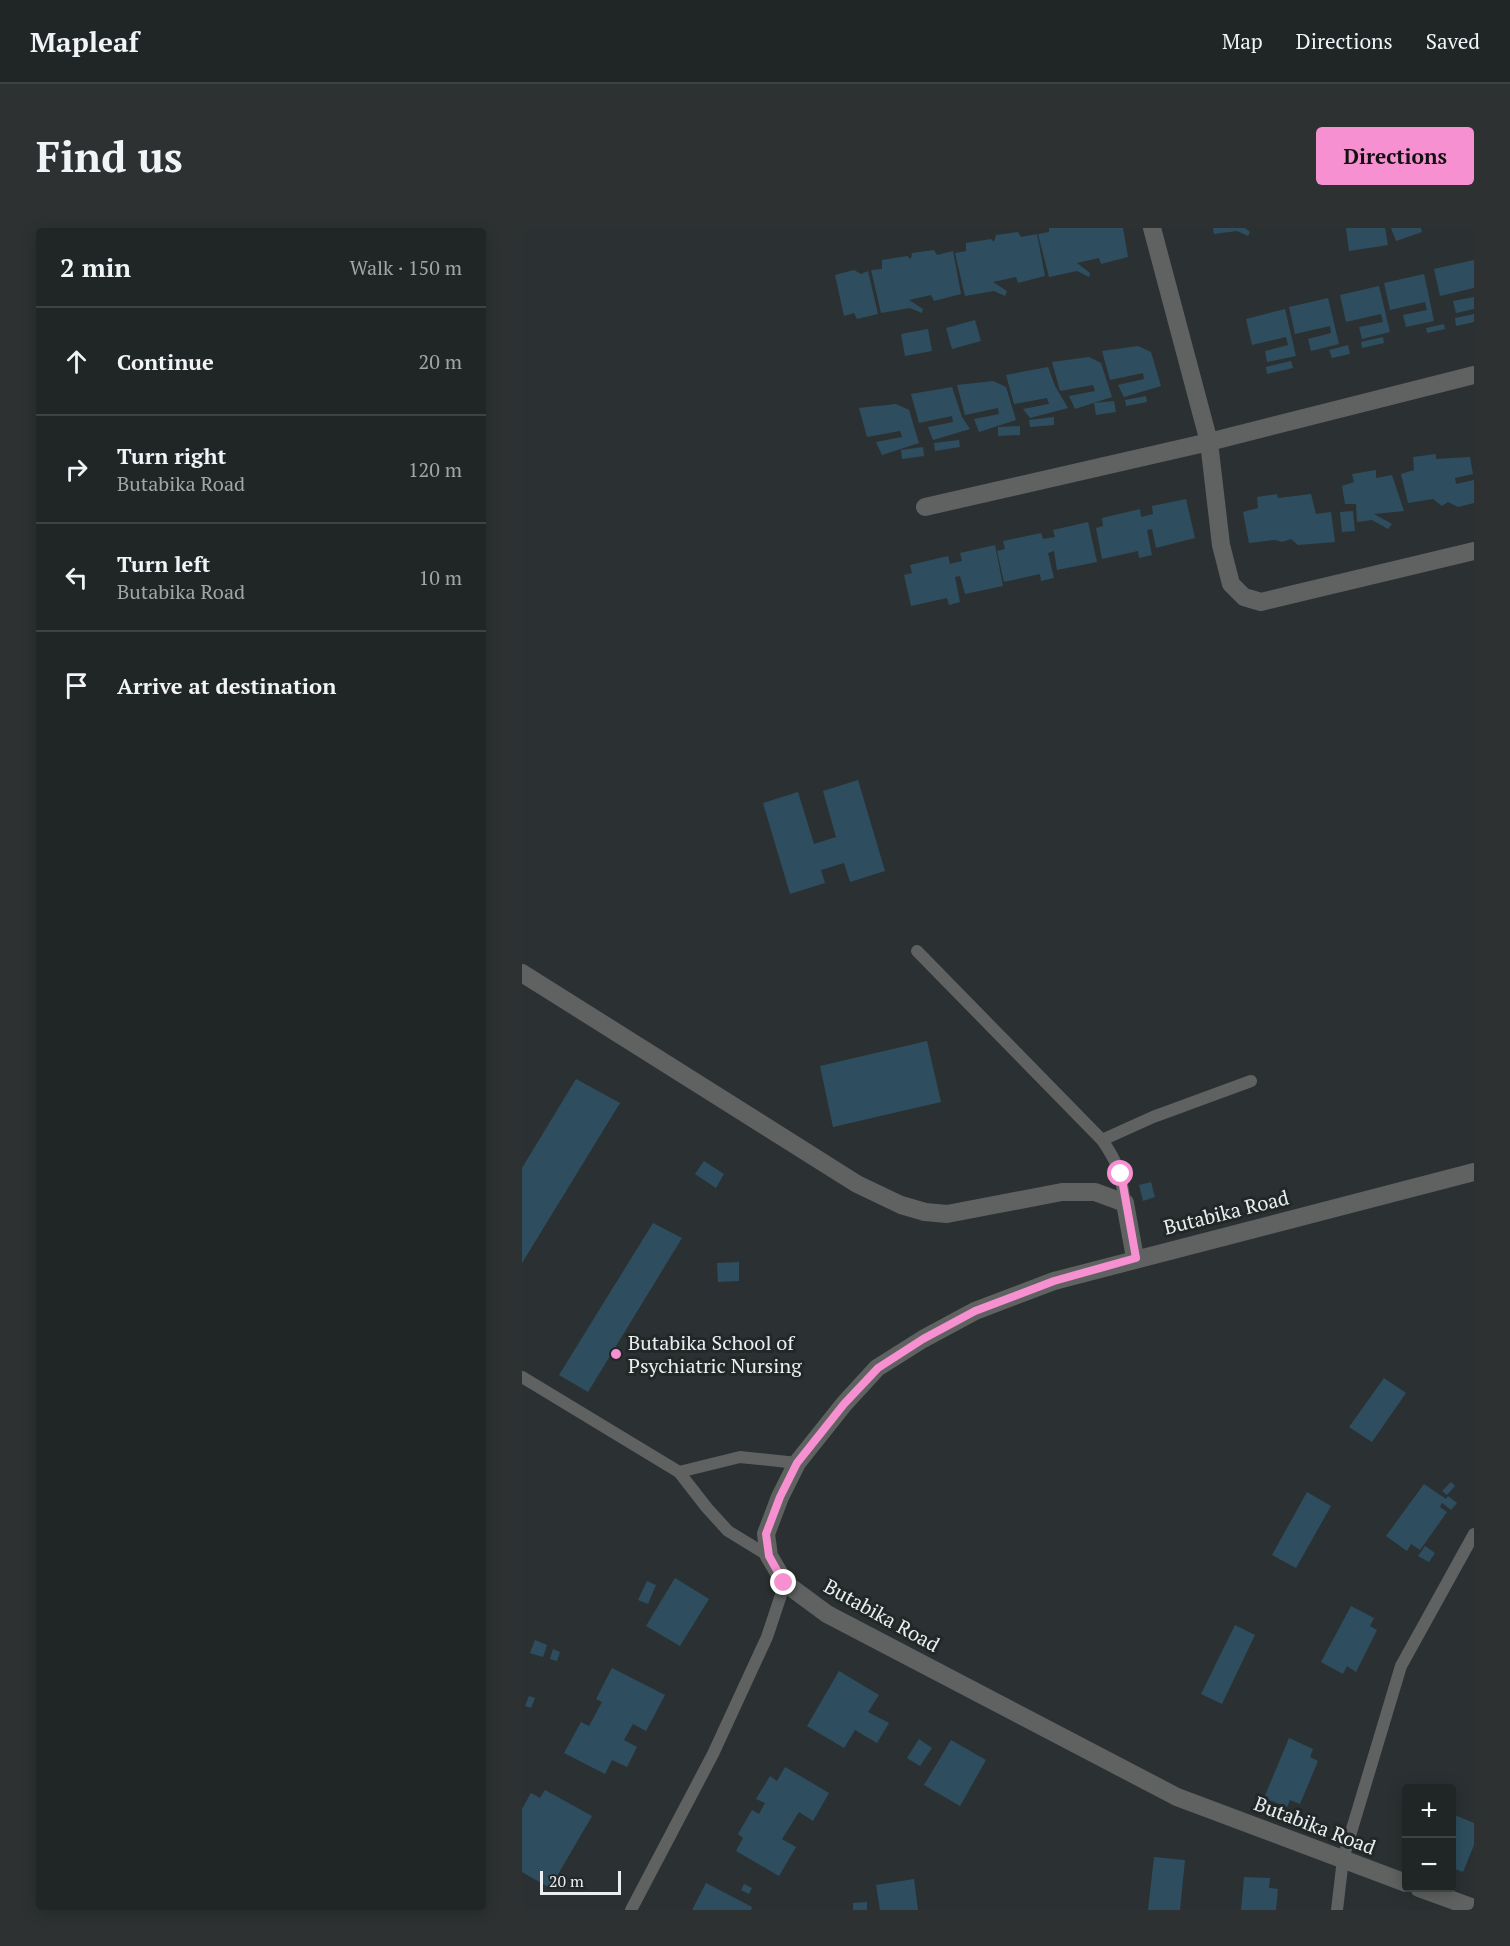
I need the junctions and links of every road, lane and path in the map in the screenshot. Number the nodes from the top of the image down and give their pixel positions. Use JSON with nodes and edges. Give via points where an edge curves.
{"nodes":[{"id":1,"x":1152,"y":228,"type":"edge"},
{"id":2,"x":1474,"y":375,"type":"edge"},
{"id":3,"x":1209,"y":442,"type":"junction"},
{"id":4,"x":925,"y":507,"type":"dead end"},
{"id":5,"x":1474,"y":551,"type":"edge"},
{"id":6,"x":917,"y":951,"type":"dead end"},
{"id":7,"x":522,"y":973,"type":"edge"},
{"id":8,"x":1251,"y":1081,"type":"dead end"},
{"id":9,"x":1101,"y":1140,"type":"junction"},
{"id":10,"x":1474,"y":1172,"type":"edge"},
{"id":11,"x":1125,"y":1203,"type":"junction"},
{"id":12,"x":1136,"y":1258,"type":"junction"},
{"id":13,"x":522,"y":1377,"type":"edge"},
{"id":14,"x":797,"y":1463,"type":"junction"},
{"id":15,"x":679,"y":1472,"type":"junction"},
{"id":16,"x":1474,"y":1534,"type":"edge"},
{"id":17,"x":769,"y":1556,"type":"junction"},
{"id":18,"x":784,"y":1583,"type":"junction"},
{"id":19,"x":1343,"y":1859,"type":"junction"},
{"id":20,"x":1402,"y":1881,"type":"edge"},
{"id":21,"x":1432,"y":1892,"type":"edge"},
{"id":22,"x":1474,"y":1908,"type":"edge"},
{"id":23,"x":631,"y":1910,"type":"edge"},
{"id":24,"x":1337,"y":1910,"type":"edge"}],
"edges":[{"from":1,"to":3,"type":"street"},
{"from":2,"to":3,"type":"street"},
{"from":3,"to":4,"type":"street"},
{"from":3,"to":5,"type":"street","via":[[1221,545],[1231,584],[1244,597],[1261,603]]},
{"from":6,"to":9,"type":"lane"},
{"from":7,"to":11,"type":"street","via":[[857,1184],[901,1205],[947,1214],[1082,1191]]},
{"from":8,"to":9,"type":"lane"},
{"from":9,"to":11,"type":"lane","via":[[1121,1174]]},
{"from":10,"to":12,"type":"street","name":"Butabika Road"},
{"from":11,"to":12,"type":"street"},
{"from":12,"to":14,"type":"street","name":"Butabika Road","via":[[1044,1284],[975,1311],[923,1339],[878,1368]]},
{"from":13,"to":15,"type":"lane"},
{"from":14,"to":15,"type":"lane","via":[[740,1457]]},
{"from":14,"to":17,"type":"street","name":"Butabika Road","via":[[766,1534]]},
{"from":15,"to":17,"type":"lane","via":[[728,1531]]},
{"from":16,"to":19,"type":"lane","via":[[1401,1666]]},
{"from":17,"to":18,"type":"street","name":"Butabika Road"},
{"from":18,"to":19,"type":"street","name":"Butabika Road","via":[[827,1614],[1177,1797]]},
{"from":18,"to":23,"type":"lane","via":[[767,1637],[723,1733]]},
{"from":19,"to":20,"type":"street","name":"Butabika Road"},
{"from":19,"to":24,"type":"lane"},
{"from":21,"to":22,"type":"street"}]}
